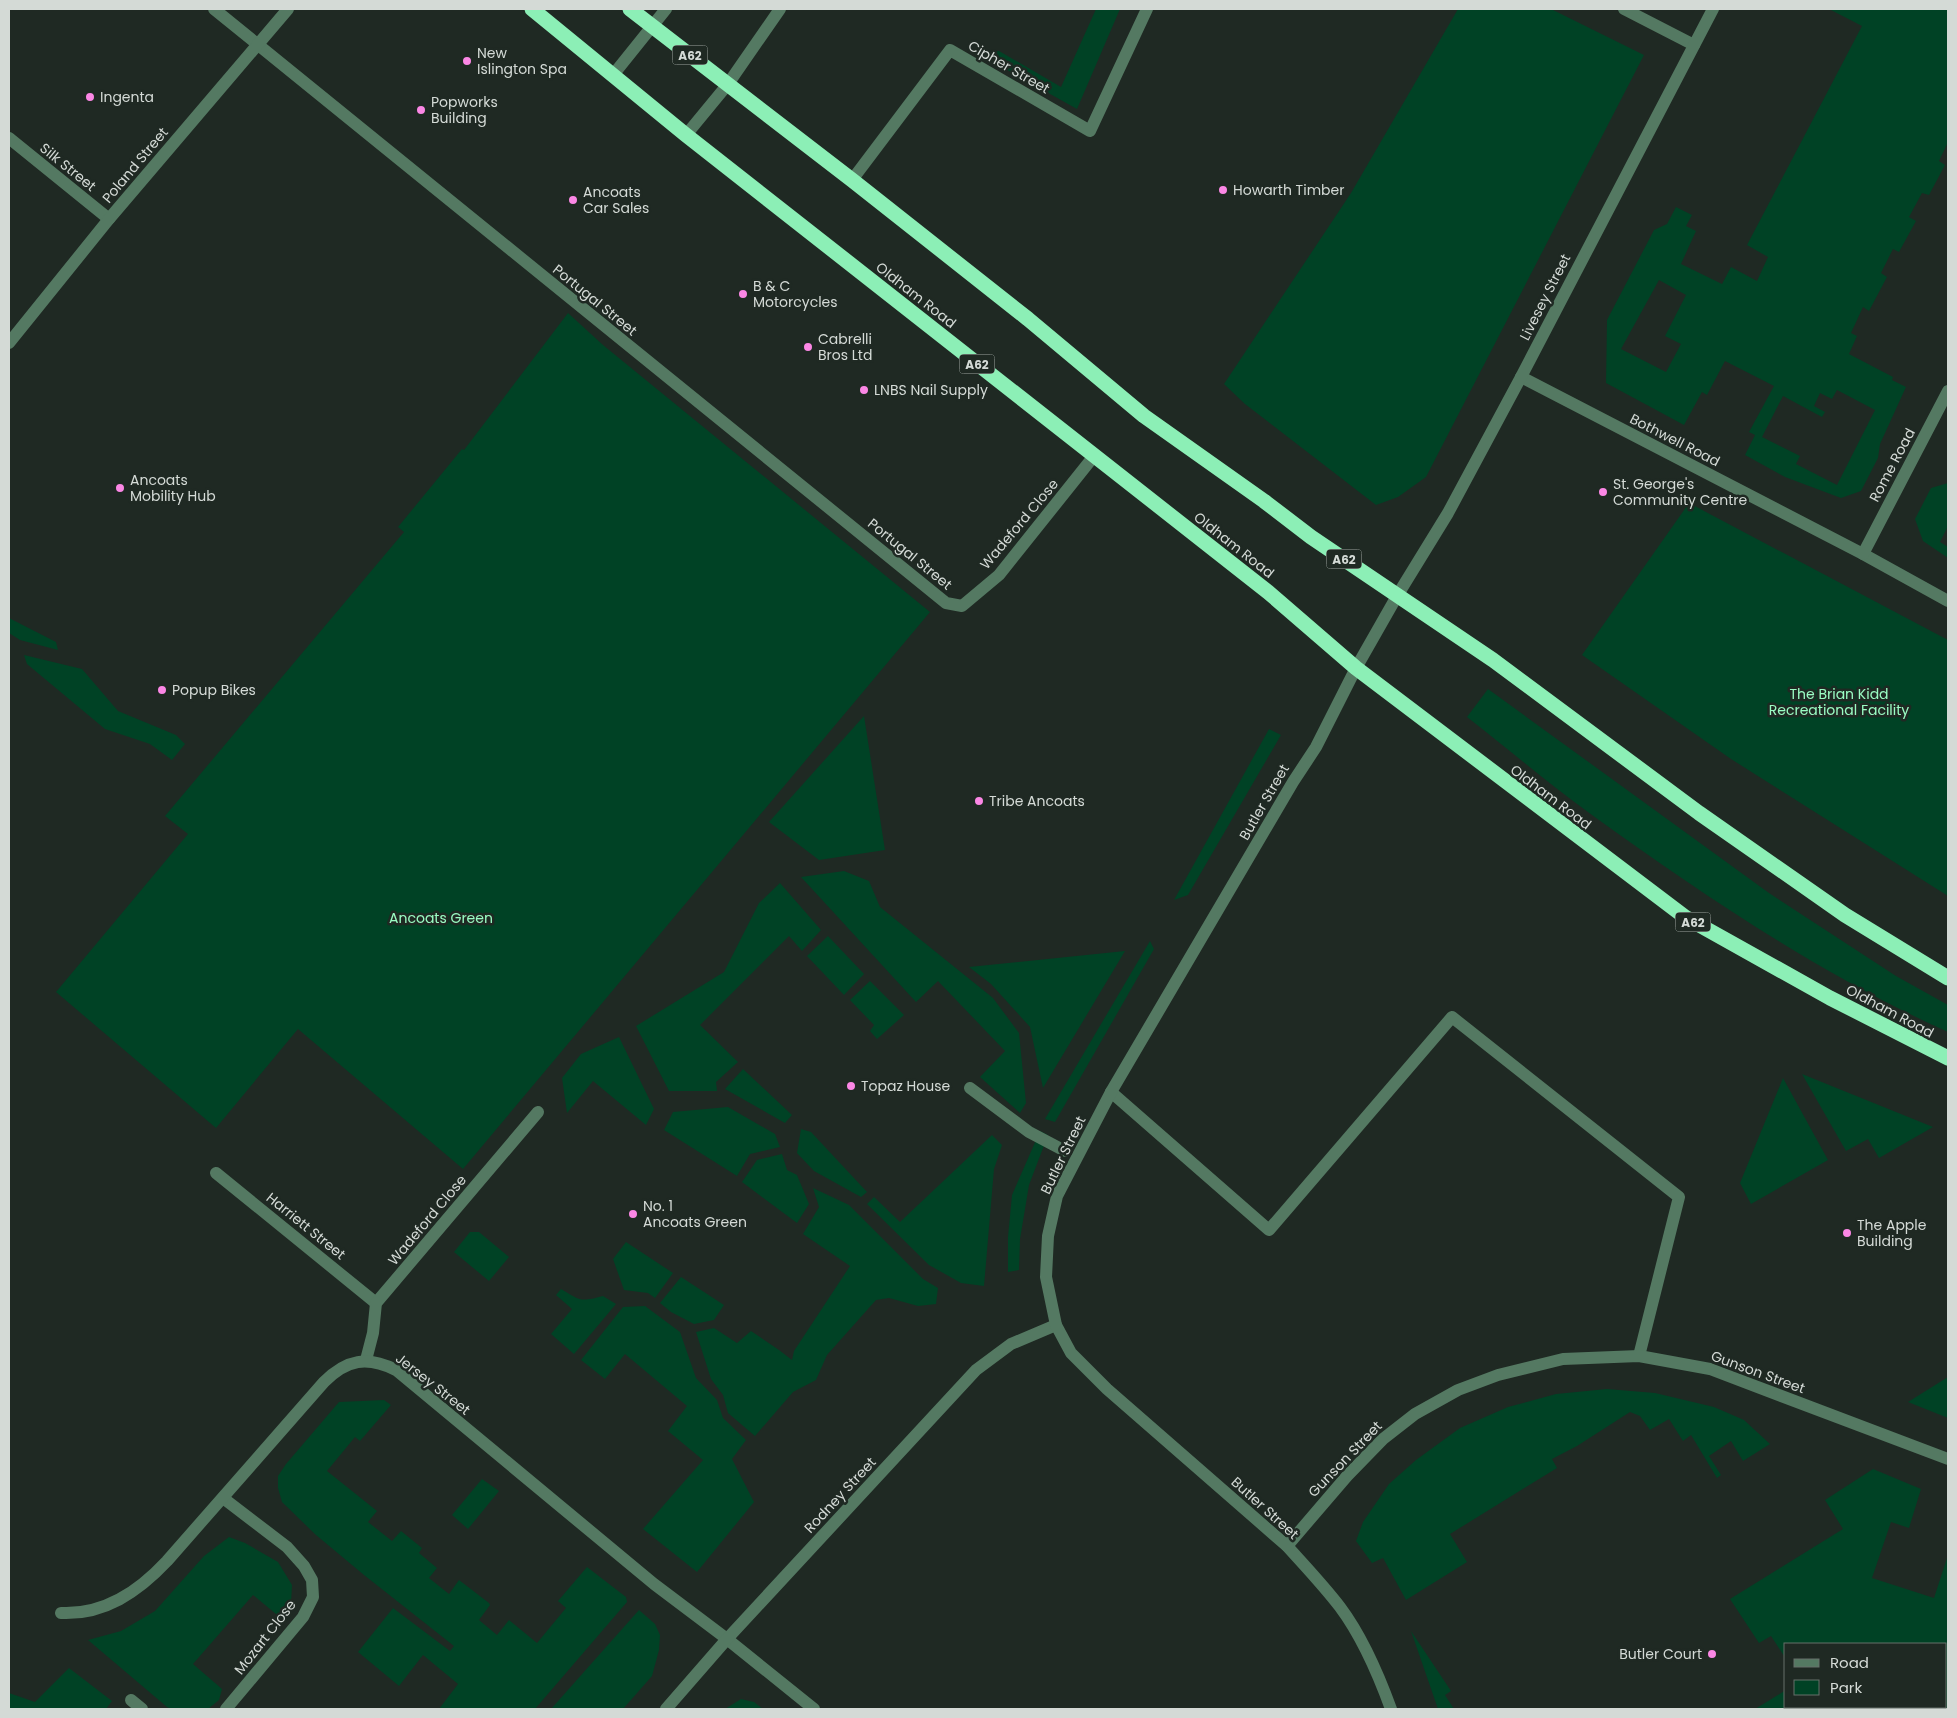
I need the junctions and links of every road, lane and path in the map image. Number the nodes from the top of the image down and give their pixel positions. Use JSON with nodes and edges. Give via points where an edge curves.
{"nodes":[{"id":1,"x":214,"y":9,"type":"edge"},
{"id":2,"x":288,"y":9,"type":"edge"},
{"id":3,"x":532,"y":9,"type":"edge"},
{"id":4,"x":630,"y":9,"type":"edge"},
{"id":5,"x":666,"y":9,"type":"edge"},
{"id":6,"x":780,"y":9,"type":"edge"},
{"id":7,"x":1148,"y":9,"type":"edge"},
{"id":8,"x":1624,"y":9,"type":"edge"},
{"id":9,"x":1713,"y":9,"type":"edge"},
{"id":10,"x":652,"y":26,"type":"junction"},
{"id":11,"x":258,"y":44,"type":"junction"},
{"id":12,"x":1694,"y":45,"type":"junction"},
{"id":13,"x":614,"y":75,"type":"junction"},
{"id":14,"x":728,"y":84,"type":"junction"},
{"id":15,"x":686,"y":135,"type":"junction"},
{"id":16,"x":9,"y":138,"type":"edge"},
{"id":17,"x":852,"y":180,"type":"junction"},
{"id":18,"x":109,"y":219,"type":"junction"},
{"id":19,"x":9,"y":343,"type":"edge"},
{"id":20,"x":1521,"y":377,"type":"junction"},
{"id":21,"x":1948,"y":391,"type":"edge"},
{"id":22,"x":1094,"y":456,"type":"junction"},
{"id":23,"x":1863,"y":554,"type":"junction"},
{"id":24,"x":1397,"y":596,"type":"junction"},
{"id":25,"x":1948,"y":601,"type":"edge"},
{"id":26,"x":962,"y":606,"type":"joint"},
{"id":27,"x":1356,"y":668,"type":"junction"},
{"id":28,"x":1948,"y":978,"type":"edge"},
{"id":29,"x":1948,"y":1058,"type":"edge"},
{"id":30,"x":970,"y":1088,"type":"dead end"},
{"id":31,"x":1111,"y":1092,"type":"junction"},
{"id":32,"x":538,"y":1112,"type":"dead end"},
{"id":33,"x":1065,"y":1152,"type":"dead end"},
{"id":34,"x":216,"y":1173,"type":"dead end"},
{"id":35,"x":376,"y":1303,"type":"junction"},
{"id":36,"x":1056,"y":1325,"type":"junction"},
{"id":37,"x":1639,"y":1356,"type":"junction"},
{"id":38,"x":366,"y":1360,"type":"junction"},
{"id":39,"x":1948,"y":1459,"type":"edge"},
{"id":40,"x":223,"y":1498,"type":"junction"},
{"id":41,"x":1287,"y":1546,"type":"junction"},
{"id":42,"x":60,"y":1613,"type":"dead end"},
{"id":43,"x":727,"y":1639,"type":"junction"},
{"id":44,"x":131,"y":1700,"type":"dead end"},
{"id":45,"x":142,"y":1709,"type":"edge"},
{"id":46,"x":226,"y":1709,"type":"edge"},
{"id":47,"x":666,"y":1709,"type":"edge"},
{"id":48,"x":814,"y":1709,"type":"edge"},
{"id":49,"x":1391,"y":1709,"type":"edge"}],
"edges":[{"from":1,"to":11,"type":"street","name":"Portugal Street"},
{"from":2,"to":11,"type":"street","name":"Poland Street"},
{"from":3,"to":13,"type":"highway","name":"Oldham Road","number":"A62"},
{"from":4,"to":10,"type":"highway","number":"A62"},
{"from":5,"to":10,"type":"street"},
{"from":6,"to":14,"type":"street"},
{"from":7,"to":17,"type":"street","name":"Cipher Street","via":[[1090,131],[950,50]]},
{"from":8,"to":12,"type":"street"},
{"from":9,"to":12,"type":"street","name":"Livesey Street"},
{"from":10,"to":13,"type":"street"},
{"from":10,"to":14,"type":"highway","number":"A62"},
{"from":11,"to":18,"type":"street","name":"Poland Street"},
{"from":11,"to":26,"type":"street","name":"Portugal Street","via":[[946,603]]},
{"from":12,"to":20,"type":"street","name":"Livesey Street"},
{"from":13,"to":15,"type":"highway","name":"Oldham Road","number":"A62"},
{"from":14,"to":15,"type":"street"},
{"from":14,"to":17,"type":"highway","number":"A62"},
{"from":15,"to":22,"type":"highway","name":"Oldham Road","number":"A62"},
{"from":16,"to":18,"type":"street","name":"Silk Street"},
{"from":17,"to":24,"type":"highway","number":"A62","via":[[1028,319],[1144,416]]},
{"from":18,"to":19,"type":"street","name":"Poland Street"},
{"from":20,"to":23,"type":"street","name":"Bothwell Road"},
{"from":20,"to":24,"type":"street","name":"Livesey Street","via":[[1448,513]]},
{"from":21,"to":23,"type":"street","name":"Rome Road"},
{"from":22,"to":26,"type":"street","name":"Wadeford Close","via":[[999,576]]},
{"from":22,"to":27,"type":"highway","name":"Oldham Road","number":"A62","via":[[1268,592]]},
{"from":23,"to":25,"type":"street","name":"Bothwell Road"},
{"from":24,"to":27,"type":"street","name":"Butler Street"},
{"from":24,"to":28,"type":"highway","number":"A62","via":[[1493,660],[1699,813],[1844,915]]},
{"from":27,"to":29,"type":"highway","name":"Oldham Road","number":"A62","via":[[1684,917]]},
{"from":27,"to":31,"type":"street","name":"Butler Street","via":[[1316,747]]},
{"from":30,"to":33,"type":"street","via":[[1029,1132]]},
{"from":31,"to":36,"type":"street","name":"Butler Street","via":[[1057,1196],[1048,1236],[1046,1277]]},
{"from":31,"to":37,"type":"street","via":[[1269,1230],[1452,1017],[1679,1197]]},
{"from":32,"to":35,"type":"street","name":"Wadeford Close"},
{"from":34,"to":35,"type":"street","name":"Harriett Street"},
{"from":35,"to":38,"type":"street"},
{"from":36,"to":41,"type":"street","name":"Butler Street","via":[[1071,1353],[1107,1388]]},
{"from":36,"to":43,"type":"street","name":"Rodney Street","via":[[1011,1344],[976,1370]]},
{"from":37,"to":39,"type":"street","name":"Gunson Street","via":[[1710,1369]]},
{"from":37,"to":41,"type":"street","name":"Gunson Street","via":[[1563,1360],[1498,1375],[1458,1390],[1415,1414],[1383,1439],[1346,1476]]},
{"from":38,"to":40,"type":"street","via":[[334,1372]]},
{"from":38,"to":43,"type":"street","name":"Jersey Street","via":[[396,1370],[654,1584]]},
{"from":40,"to":42,"type":"street","via":[[142,1586],[94,1610]]},
{"from":40,"to":46,"type":"street","name":"Mozart Close","via":[[299,1560],[312,1580],[313,1597],[303,1616]]},
{"from":41,"to":49,"type":"street","name":"Butler Street","via":[[1340,1608]]},
{"from":43,"to":47,"type":"street","name":"Rodney Street"},
{"from":43,"to":48,"type":"street","name":"Jersey Street"},
{"from":44,"to":45,"type":"street"}]}
